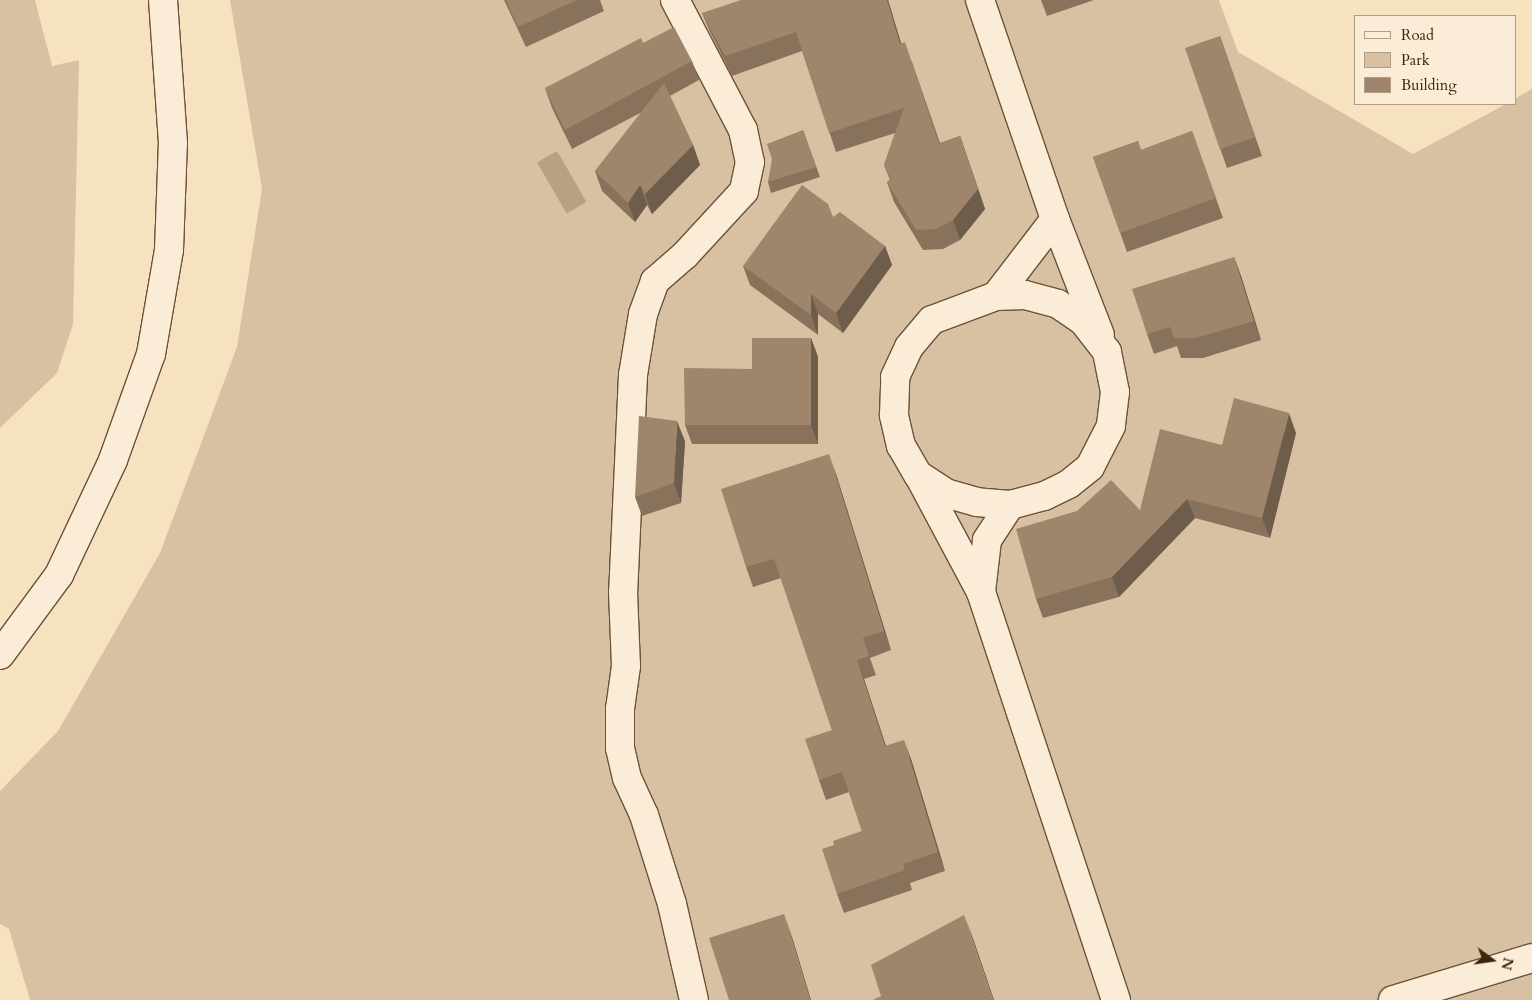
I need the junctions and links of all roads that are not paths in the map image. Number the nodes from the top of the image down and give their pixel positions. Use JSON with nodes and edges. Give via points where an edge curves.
{"nodes":[{"id":1,"x":163,"y":0,"type":"edge"},
{"id":2,"x":675,"y":0,"type":"edge"},
{"id":3,"x":980,"y":0,"type":"edge"},
{"id":4,"x":1056,"y":219,"type":"junction"},
{"id":5,"x":996,"y":296,"type":"junction"},
{"id":6,"x":1107,"y":352,"type":"junction"},
{"id":7,"x":918,"y":475,"type":"junction"},
{"id":8,"x":1010,"y":505,"type":"junction"},
{"id":9,"x":981,"y":592,"type":"junction"},
{"id":10,"x":0,"y":655,"type":"edge"},
{"id":11,"x":1532,"y":958,"type":"edge"},
{"id":12,"x":694,"y":1000,"type":"edge"},
{"id":13,"x":1116,"y":1000,"type":"edge"},
{"id":14,"x":1393,"y":1000,"type":"edge"}],
"edges":[{"from":1,"to":10,"type":"street","via":[[173,163],[170,250],[151,354],[113,460],[59,575]]},
{"from":2,"to":12,"type":"street","via":[[743,130],[750,162],[744,191],[685,255],[655,281],[642,314],[633,374],[622,592],[626,666],[620,708],[620,748],[627,778],[644,815],[672,904]]},
{"from":3,"to":4,"type":"street"},
{"from":4,"to":5,"type":"street"},
{"from":4,"to":6,"type":"street"},
{"from":5,"to":6,"type":"street","via":[[1025,294],[1058,304],[1083,321]]},
{"from":5,"to":7,"type":"street","via":[[932,320],[909,347],[895,378],[894,415],[901,446]]},
{"from":6,"to":8,"type":"street","via":[[1116,392],[1111,426],[1090,466],[1069,484]]},
{"from":7,"to":8,"type":"street","via":[[946,493],[977,502]]},
{"from":7,"to":9,"type":"street"},
{"from":8,"to":9,"type":"street","via":[[987,540]]},
{"from":9,"to":13,"type":"street"},
{"from":11,"to":14,"type":"street"}]}
